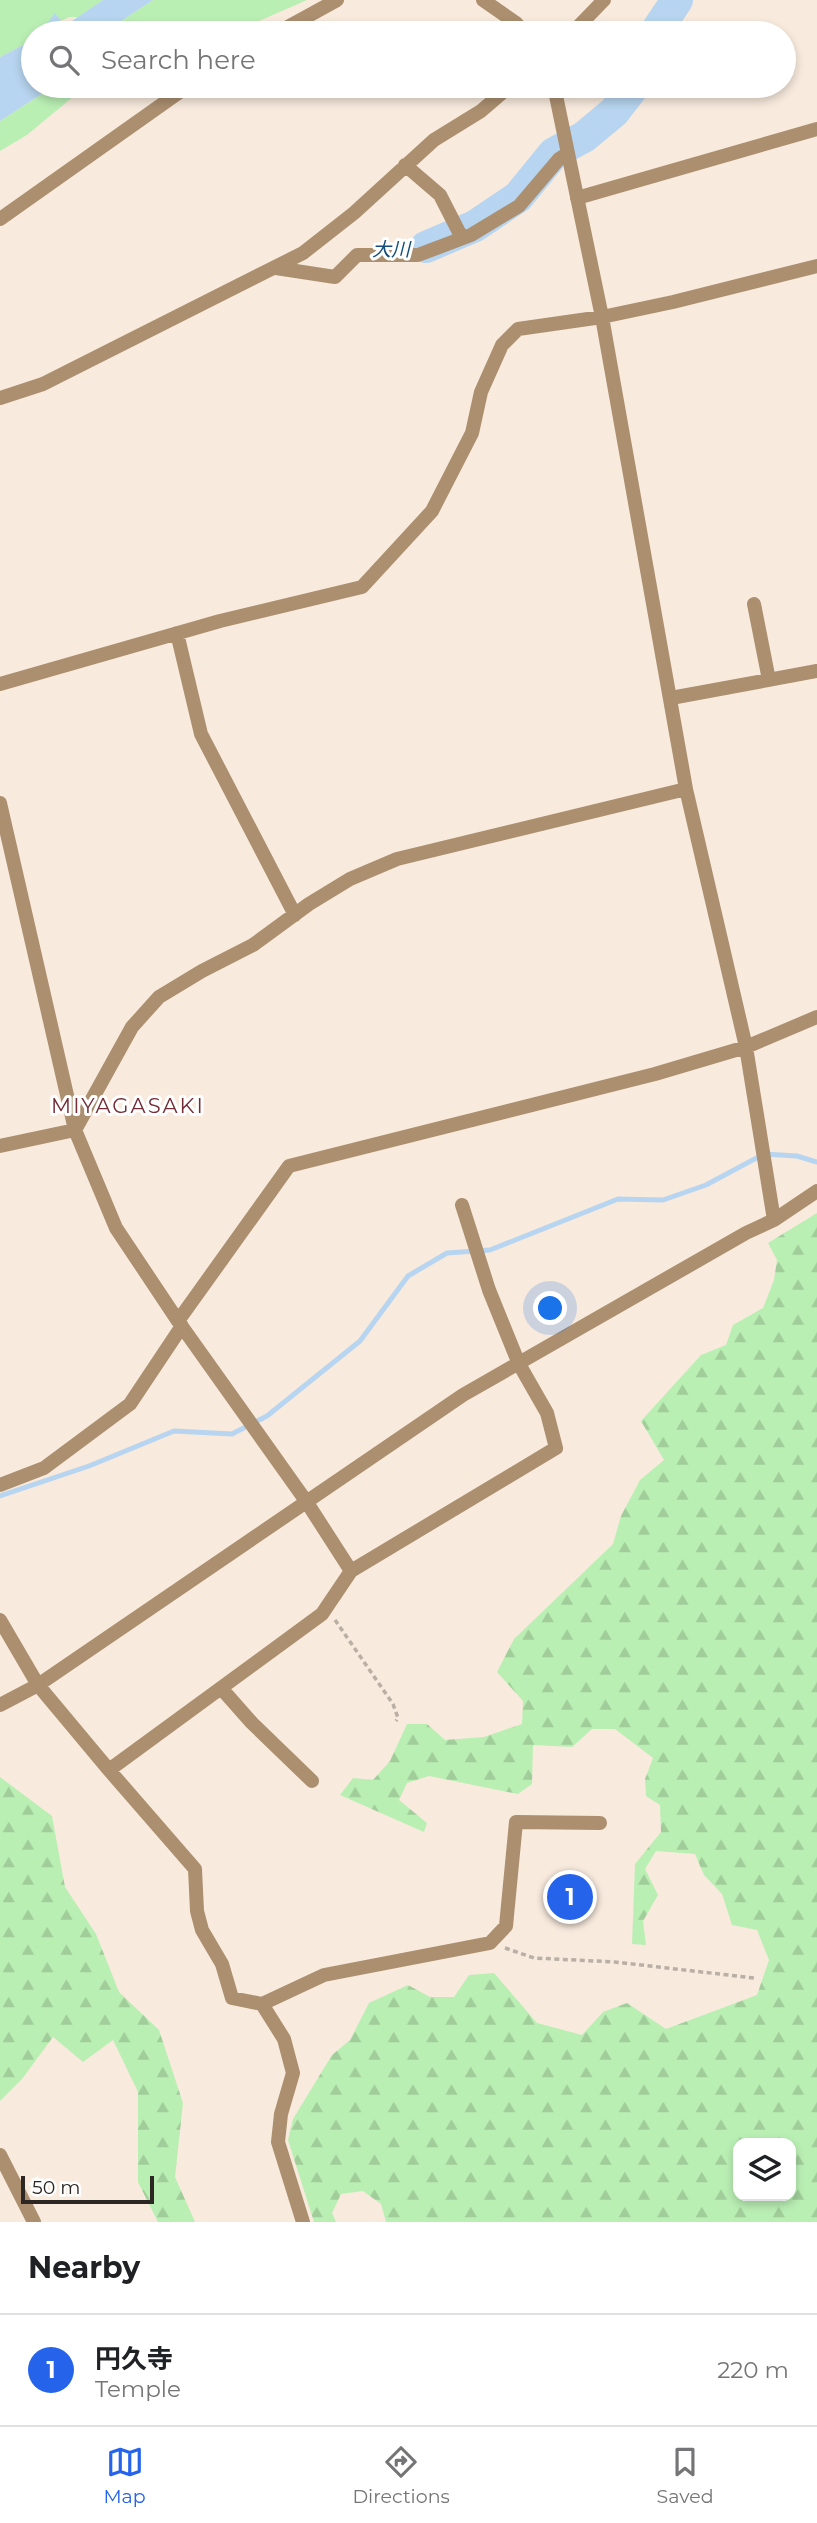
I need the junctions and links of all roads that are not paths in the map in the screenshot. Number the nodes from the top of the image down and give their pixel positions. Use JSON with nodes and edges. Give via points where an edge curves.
{"nodes":[{"id":1,"x":337,"y":0,"type":"edge"},
{"id":2,"x":483,"y":0,"type":"edge"},
{"id":3,"x":604,"y":0,"type":"edge"},
{"id":4,"x":500,"y":4,"type":"edge"},
{"id":5,"x":299,"y":21,"type":"edge"},
{"id":6,"x":514,"y":21,"type":"edge"},
{"id":7,"x":584,"y":21,"type":"edge"},
{"id":8,"x":171,"y":98,"type":"edge"},
{"id":9,"x":496,"y":98,"type":"edge"},
{"id":10,"x":557,"y":98,"type":"edge"},
{"id":11,"x":817,"y":129,"type":"edge"},
{"id":12,"x":568,"y":153,"type":"junction"},
{"id":13,"x":405,"y":165,"type":"junction"},
{"id":14,"x":577,"y":198,"type":"junction"},
{"id":15,"x":0,"y":219,"type":"edge"},
{"id":16,"x":462,"y":238,"type":"junction"},
{"id":17,"x":817,"y":267,"type":"edge"},
{"id":18,"x":276,"y":268,"type":"junction"},
{"id":19,"x":603,"y":317,"type":"junction"},
{"id":20,"x":0,"y":398,"type":"edge"},
{"id":21,"x":754,"y":604,"type":"dead end"},
{"id":22,"x":177,"y":633,"type":"junction"},
{"id":23,"x":817,"y":671,"type":"edge"},
{"id":24,"x":769,"y":680,"type":"junction"},
{"id":25,"x":0,"y":684,"type":"edge"},
{"id":26,"x":671,"y":698,"type":"junction"},
{"id":27,"x":686,"y":789,"type":"junction"},
{"id":28,"x":0,"y":803,"type":"edge"},
{"id":29,"x":295,"y":915,"type":"junction"},
{"id":30,"x":817,"y":1017,"type":"edge"},
{"id":31,"x":746,"y":1047,"type":"junction"},
{"id":32,"x":75,"y":1130,"type":"junction"},
{"id":33,"x":0,"y":1146,"type":"edge"},
{"id":34,"x":817,"y":1191,"type":"edge"},
{"id":35,"x":462,"y":1205,"type":"dead end"},
{"id":36,"x":774,"y":1220,"type":"junction"},
{"id":37,"x":180,"y":1323,"type":"junction"},
{"id":38,"x":519,"y":1364,"type":"junction"},
{"id":39,"x":0,"y":1485,"type":"edge"},
{"id":40,"x":306,"y":1501,"type":"junction"},
{"id":41,"x":351,"y":1571,"type":"junction"},
{"id":42,"x":0,"y":1620,"type":"edge"},
{"id":43,"x":38,"y":1685,"type":"junction"},
{"id":44,"x":221,"y":1688,"type":"junction"},
{"id":45,"x":0,"y":1705,"type":"edge"},
{"id":46,"x":109,"y":1770,"type":"junction"},
{"id":47,"x":312,"y":1781,"type":"dead end"},
{"id":48,"x":600,"y":1823,"type":"dead end"},
{"id":49,"x":262,"y":2004,"type":"junction"},
{"id":50,"x":0,"y":2155,"type":"edge"},
{"id":51,"x":34,"y":2222,"type":"edge"},
{"id":52,"x":303,"y":2222,"type":"edge"}],
"edges":[{"from":1,"to":5,"type":"street"},
{"from":2,"to":4,"type":"street"},
{"from":3,"to":7,"type":"street"},
{"from":4,"to":6,"type":"street"},
{"from":8,"to":15,"type":"street"},
{"from":9,"to":13,"type":"street"},
{"from":10,"to":12,"type":"street"},
{"from":11,"to":14,"type":"street"},
{"from":12,"to":14,"type":"street"},
{"from":12,"to":16,"type":"street","via":[[519,206]]},
{"from":13,"to":16,"type":"street","via":[[440,195]]},
{"from":13,"to":18,"type":"street","via":[[354,213]]},
{"from":14,"to":19,"type":"street"},
{"from":16,"to":18,"type":"street","via":[[418,255],[356,256],[335,277]]},
{"from":17,"to":19,"type":"street"},
{"from":18,"to":20,"type":"street","via":[[43,384]]},
{"from":19,"to":22,"type":"street","via":[[518,330],[502,345],[481,392],[472,433],[432,511],[362,587]]},
{"from":19,"to":26,"type":"street"},
{"from":21,"to":24,"type":"street"},
{"from":22,"to":25,"type":"street"},
{"from":22,"to":29,"type":"street","via":[[201,734]]},
{"from":23,"to":24,"type":"street"},
{"from":24,"to":26,"type":"street"},
{"from":26,"to":27,"type":"street"},
{"from":27,"to":29,"type":"street","via":[[397,859],[350,879]]},
{"from":27,"to":31,"type":"street"},
{"from":28,"to":32,"type":"street"},
{"from":29,"to":32,"type":"street","via":[[253,945],[159,998],[132,1027]]},
{"from":30,"to":31,"type":"street"},
{"from":31,"to":36,"type":"street"},
{"from":31,"to":37,"type":"street","via":[[289,1166]]},
{"from":32,"to":33,"type":"street"},
{"from":32,"to":37,"type":"street","via":[[116,1228]]},
{"from":34,"to":36,"type":"street"},
{"from":35,"to":38,"type":"street"},
{"from":36,"to":38,"type":"street"},
{"from":37,"to":39,"type":"street","via":[[130,1404],[44,1468]]},
{"from":37,"to":40,"type":"street"},
{"from":38,"to":40,"type":"street","via":[[463,1395]]},
{"from":38,"to":41,"type":"street","via":[[547,1413],[556,1448]]},
{"from":40,"to":41,"type":"street"},
{"from":40,"to":43,"type":"street"},
{"from":41,"to":44,"type":"street","via":[[322,1614]]},
{"from":42,"to":43,"type":"street"},
{"from":43,"to":45,"type":"street"},
{"from":43,"to":46,"type":"street"},
{"from":44,"to":46,"type":"street"},
{"from":44,"to":47,"type":"street"},
{"from":46,"to":49,"type":"street","via":[[195,1869],[202,1930],[222,1964],[232,1998]]},
{"from":48,"to":49,"type":"street","via":[[516,1822],[506,1926],[490,1943],[324,1975]]},
{"from":49,"to":52,"type":"street","via":[[284,2039],[293,2073],[278,2142]]},
{"from":50,"to":51,"type":"street"}]}
